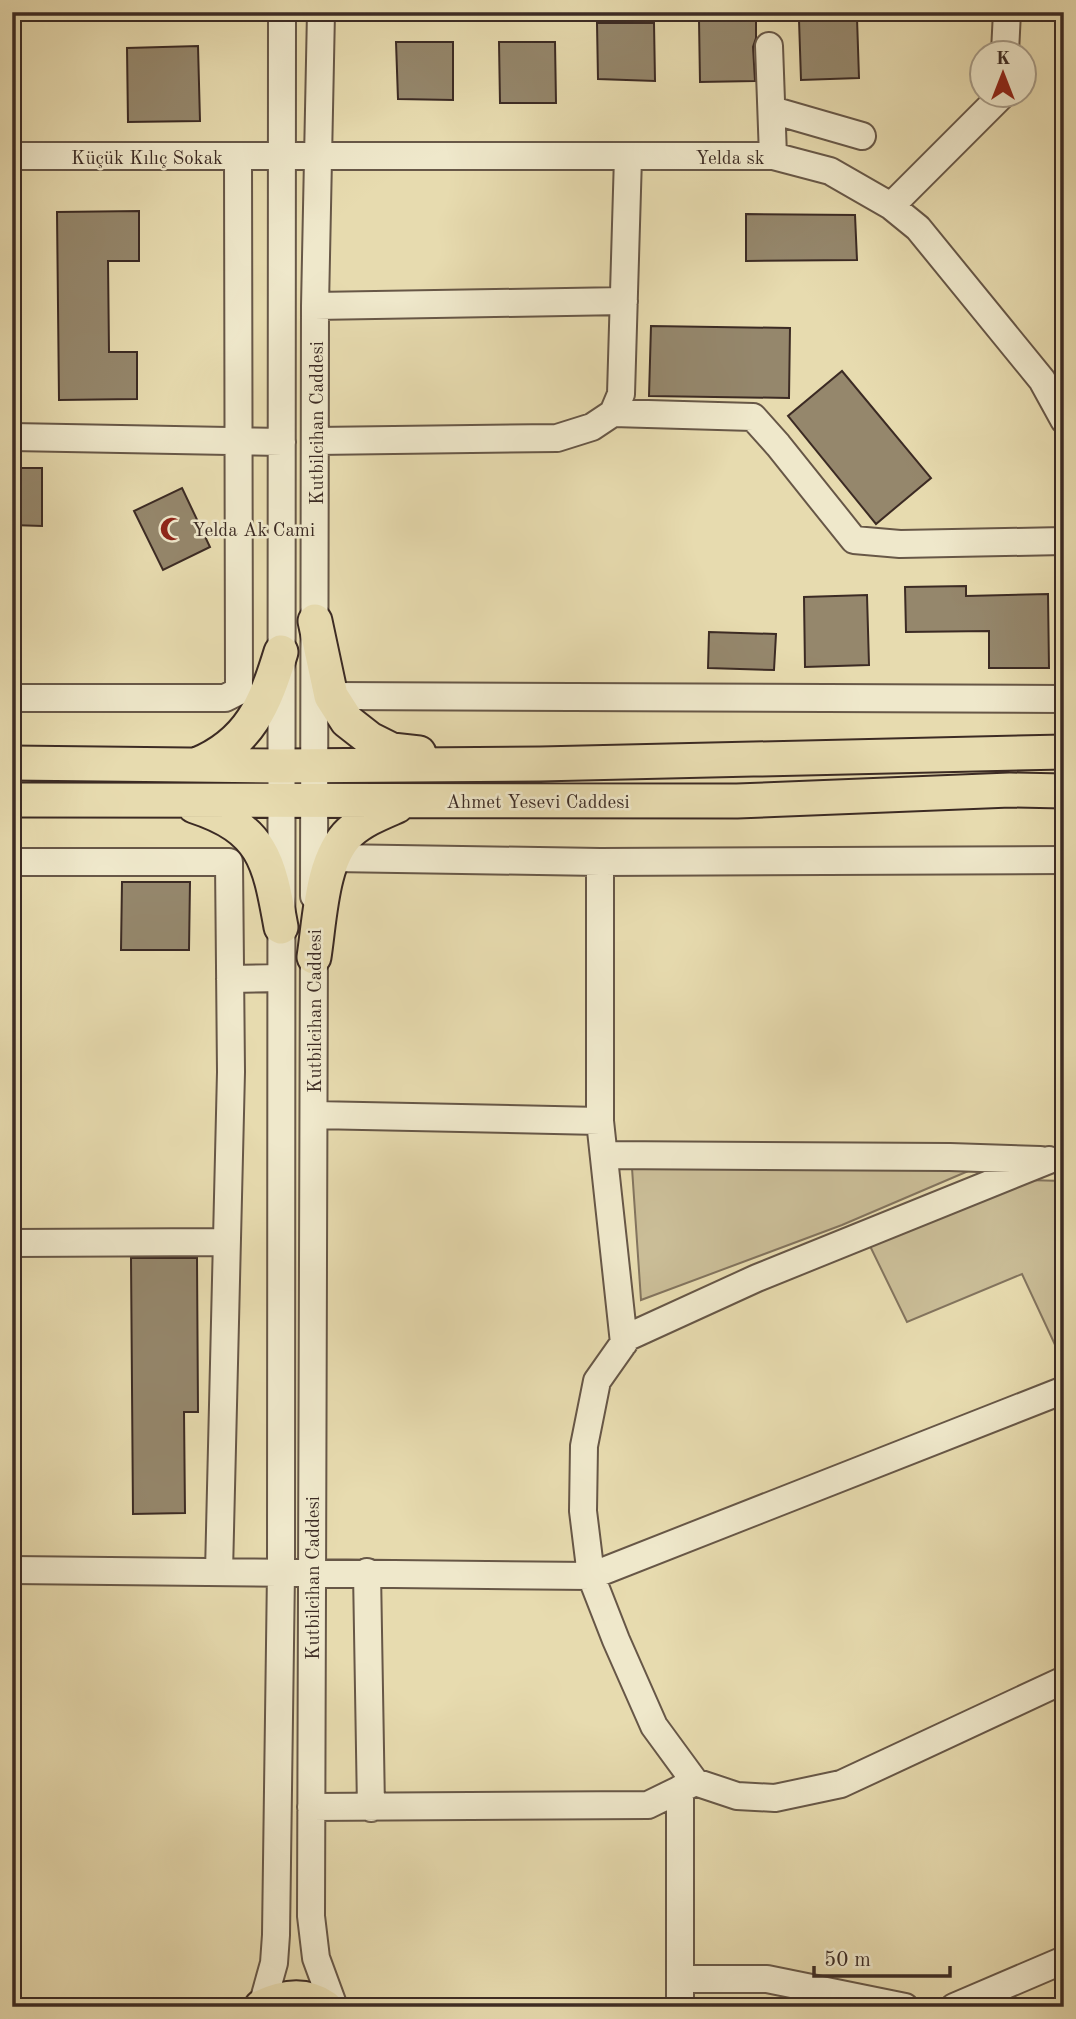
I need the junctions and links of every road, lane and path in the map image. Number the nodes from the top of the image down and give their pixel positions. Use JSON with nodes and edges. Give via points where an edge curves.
{"nodes":[{"id":1,"x":282,"y":12,"type":"edge"},
{"id":2,"x":321,"y":12,"type":"edge"},
{"id":3,"x":1007,"y":12,"type":"edge"},
{"id":4,"x":1006,"y":38,"type":"edge"},
{"id":5,"x":769,"y":46,"type":"dead end"},
{"id":6,"x":989,"y":108,"type":"edge"},
{"id":7,"x":772,"y":110,"type":"junction"},
{"id":8,"x":862,"y":136,"type":"dead end"},
{"id":9,"x":12,"y":156,"type":"edge"},
{"id":10,"x":319,"y":156,"type":"junction"},
{"id":11,"x":628,"y":156,"type":"junction"},
{"id":12,"x":773,"y":156,"type":"junction"},
{"id":13,"x":238,"y":157,"type":"junction"},
{"id":14,"x":282,"y":157,"type":"junction"},
{"id":15,"x":891,"y":206,"type":"junction"},
{"id":16,"x":624,"y":301,"type":"junction"},
{"id":17,"x":315,"y":306,"type":"junction"},
{"id":18,"x":1053,"y":380,"type":"edge"},
{"id":19,"x":613,"y":413,"type":"junction"},
{"id":20,"x":1064,"y":420,"type":"edge"},
{"id":21,"x":12,"y":438,"type":"edge"},
{"id":22,"x":238,"y":441,"type":"junction"},
{"id":23,"x":316,"y":441,"type":"junction"},
{"id":24,"x":282,"y":442,"type":"junction"},
{"id":25,"x":1064,"y":541,"type":"edge"},
{"id":26,"x":315,"y":621,"type":"junction"},
{"id":27,"x":281,"y":652,"type":"junction"},
{"id":28,"x":331,"y":696,"type":"junction"},
{"id":29,"x":12,"y":698,"type":"edge"},
{"id":30,"x":1064,"y":699,"type":"edge"},
{"id":31,"x":1064,"y":752,"type":"edge"},
{"id":32,"x":12,"y":763,"type":"edge"},
{"id":33,"x":540,"y":764,"type":"junction"},
{"id":34,"x":194,"y":766,"type":"junction"},
{"id":35,"x":298,"y":766,"type":"junction"},
{"id":36,"x":1064,"y":791,"type":"edge"},
{"id":37,"x":12,"y":800,"type":"edge"},
{"id":38,"x":175,"y":800,"type":"junction"},
{"id":39,"x":281,"y":802,"type":"junction"},
{"id":40,"x":314,"y":802,"type":"junction"},
{"id":41,"x":408,"y":802,"type":"junction"},
{"id":42,"x":333,"y":858,"type":"junction"},
{"id":43,"x":1064,"y":860,"type":"edge"},
{"id":44,"x":12,"y":862,"type":"edge"},
{"id":45,"x":600,"y":862,"type":"junction"},
{"id":46,"x":281,"y":927,"type":"junction"},
{"id":47,"x":314,"y":957,"type":"junction"},
{"id":48,"x":281,"y":978,"type":"junction"},
{"id":49,"x":230,"y":979,"type":"junction"},
{"id":50,"x":314,"y":1115,"type":"junction"},
{"id":51,"x":600,"y":1121,"type":"junction"},
{"id":52,"x":604,"y":1155,"type":"junction"},
{"id":53,"x":1057,"y":1161,"type":"edge"},
{"id":54,"x":226,"y":1242,"type":"junction"},
{"id":55,"x":12,"y":1243,"type":"edge"},
{"id":56,"x":624,"y":1343,"type":"junction"},
{"id":57,"x":1064,"y":1390,"type":"edge"},
{"id":58,"x":12,"y":1570,"type":"edge"},
{"id":59,"x":219,"y":1572,"type":"junction"},
{"id":60,"x":281,"y":1572,"type":"junction"},
{"id":61,"x":312,"y":1572,"type":"junction"},
{"id":62,"x":368,"y":1572,"type":"junction"},
{"id":63,"x":591,"y":1576,"type":"junction"},
{"id":64,"x":1064,"y":1680,"type":"edge"},
{"id":65,"x":688,"y":1786,"type":"junction"},
{"id":66,"x":311,"y":1807,"type":"junction"},
{"id":67,"x":371,"y":1808,"type":"junction"},
{"id":68,"x":1064,"y":1960,"type":"edge"},
{"id":69,"x":680,"y":1979,"type":"junction"},
{"id":70,"x":262,"y":2006,"type":"edge"},
{"id":71,"x":326,"y":2007,"type":"edge"},
{"id":72,"x":334,"y":2007,"type":"edge"},
{"id":73,"x":680,"y":2007,"type":"edge"},
{"id":74,"x":905,"y":2007,"type":"edge"},
{"id":75,"x":954,"y":2007,"type":"edge"}],
"edges":[{"from":1,"to":14,"type":"street","name":"Kutbilcihan Caddesi"},
{"from":2,"to":10,"type":"street","name":"Kutbilcihan Caddesi"},
{"from":3,"to":4,"type":"street"},
{"from":5,"to":7,"type":"street"},
{"from":6,"to":15,"type":"street"},
{"from":7,"to":8,"type":"street"},
{"from":7,"to":12,"type":"street"},
{"from":9,"to":13,"type":"street","name":"Küçük Kılıç Sokak"},
{"from":10,"to":11,"type":"street","name":"Yelda sk"},
{"from":10,"to":14,"type":"street","name":"Yelda sk"},
{"from":10,"to":17,"type":"street","name":"Kutbilcihan Caddesi"},
{"from":11,"to":12,"type":"street","name":"Yelda sk"},
{"from":11,"to":16,"type":"street"},
{"from":12,"to":15,"type":"street","name":"Yelda sk","via":[[830,171]]},
{"from":13,"to":14,"type":"street","name":"Küçük Kılıç Sokak"},
{"from":13,"to":22,"type":"street"},
{"from":14,"to":24,"type":"street","name":"Kutbilcihan Caddesi"},
{"from":15,"to":18,"type":"street","name":"Yelda sk","via":[[918,228]]},
{"from":16,"to":17,"type":"street"},
{"from":16,"to":19,"type":"street","via":[[621,394]]},
{"from":17,"to":23,"type":"street","name":"Kutbilcihan Caddesi"},
{"from":18,"to":20,"type":"street","name":"Yelda sk"},
{"from":19,"to":23,"type":"street","via":[[592,427],[557,438]]},
{"from":19,"to":25,"type":"street","via":[[753,417],[853,540],[900,544]]},
{"from":21,"to":22,"type":"street"},
{"from":22,"to":24,"type":"street"},
{"from":22,"to":29,"type":"street","via":[[239,691],[225,698]]},
{"from":23,"to":26,"type":"street","name":"Kutbilcihan Caddesi"},
{"from":24,"to":27,"type":"street","name":"Kutbilcihan Caddesi"},
{"from":26,"to":28,"type":"main road"},
{"from":26,"to":35,"type":"street","name":"Kutbilcihan Caddesi"},
{"from":27,"to":34,"type":"main road","via":[[269,693],[241,735],[216,757]]},
{"from":27,"to":35,"type":"street","name":"Kutbilcihan Caddesi"},
{"from":28,"to":30,"type":"street"},
{"from":28,"to":33,"type":"main road","via":[[347,721],[392,750]]},
{"from":31,"to":33,"type":"main road","name":"Ahmet Yesevi Caddesi"},
{"from":32,"to":34,"type":"main road","name":"Ahmet Yesevi Caddesi"},
{"from":33,"to":35,"type":"main road","name":"Ahmet Yesevi Caddesi"},
{"from":34,"to":35,"type":"main road","name":"Ahmet Yesevi Caddesi"},
{"from":35,"to":39,"type":"street","name":"Kutbilcihan Caddesi"},
{"from":35,"to":40,"type":"street","name":"Kutbilcihan Caddesi"},
{"from":36,"to":41,"type":"main road","name":"Ahmet Yesevi Caddesi","via":[[737,801]]},
{"from":37,"to":38,"type":"main road","name":"Ahmet Yesevi Caddesi"},
{"from":38,"to":39,"type":"main road","name":"Ahmet Yesevi Caddesi"},
{"from":38,"to":46,"type":"main road","via":[[219,814],[249,836],[272,875]]},
{"from":39,"to":40,"type":"main road","name":"Ahmet Yesevi Caddesi"},
{"from":39,"to":46,"type":"street","name":"Kutbilcihan Caddesi"},
{"from":40,"to":41,"type":"main road","name":"Ahmet Yesevi Caddesi"},
{"from":40,"to":47,"type":"street","name":"Kutbilcihan Caddesi"},
{"from":41,"to":42,"type":"main road","via":[[361,823]]},
{"from":42,"to":45,"type":"street"},
{"from":42,"to":47,"type":"main road"},
{"from":43,"to":45,"type":"street"},
{"from":44,"to":49,"type":"street","via":[[229,862]]},
{"from":45,"to":51,"type":"street"},
{"from":46,"to":48,"type":"street","name":"Kutbilcihan Caddesi"},
{"from":47,"to":50,"type":"street","name":"Kutbilcihan Caddesi"},
{"from":48,"to":49,"type":"street"},
{"from":48,"to":60,"type":"street","name":"Kutbilcihan Caddesi"},
{"from":49,"to":54,"type":"street"},
{"from":50,"to":51,"type":"street"},
{"from":50,"to":61,"type":"street","name":"Kutbilcihan Caddesi"},
{"from":51,"to":52,"type":"street"},
{"from":52,"to":53,"type":"street"},
{"from":52,"to":56,"type":"street"},
{"from":53,"to":56,"type":"street","via":[[757,1278],[628,1337]]},
{"from":54,"to":55,"type":"street"},
{"from":54,"to":59,"type":"street"},
{"from":56,"to":63,"type":"street","via":[[597,1381],[584,1446],[583,1511]]},
{"from":57,"to":63,"type":"street"},
{"from":58,"to":59,"type":"street"},
{"from":59,"to":60,"type":"street"},
{"from":60,"to":61,"type":"street"},
{"from":60,"to":70,"type":"street","name":"Kutbilcihan Caddesi","via":[[276,1935]]},
{"from":61,"to":62,"type":"street"},
{"from":61,"to":66,"type":"street","name":"Kutbilcihan Caddesi"},
{"from":62,"to":63,"type":"street"},
{"from":62,"to":67,"type":"street"},
{"from":63,"to":65,"type":"street","via":[[654,1726]]},
{"from":64,"to":65,"type":"street","via":[[841,1784],[775,1798]]},
{"from":65,"to":67,"type":"street","via":[[648,1805]]},
{"from":65,"to":69,"type":"street"},
{"from":66,"to":67,"type":"street"},
{"from":66,"to":72,"type":"street","name":"Kutbilcihan Caddesi","via":[[312,1935]]},
{"from":68,"to":75,"type":"street"},
{"from":69,"to":73,"type":"street"},
{"from":69,"to":74,"type":"street","via":[[767,1979]]},
{"from":70,"to":71,"type":"main road","via":[[281,1998],[301,1997]]}]}
